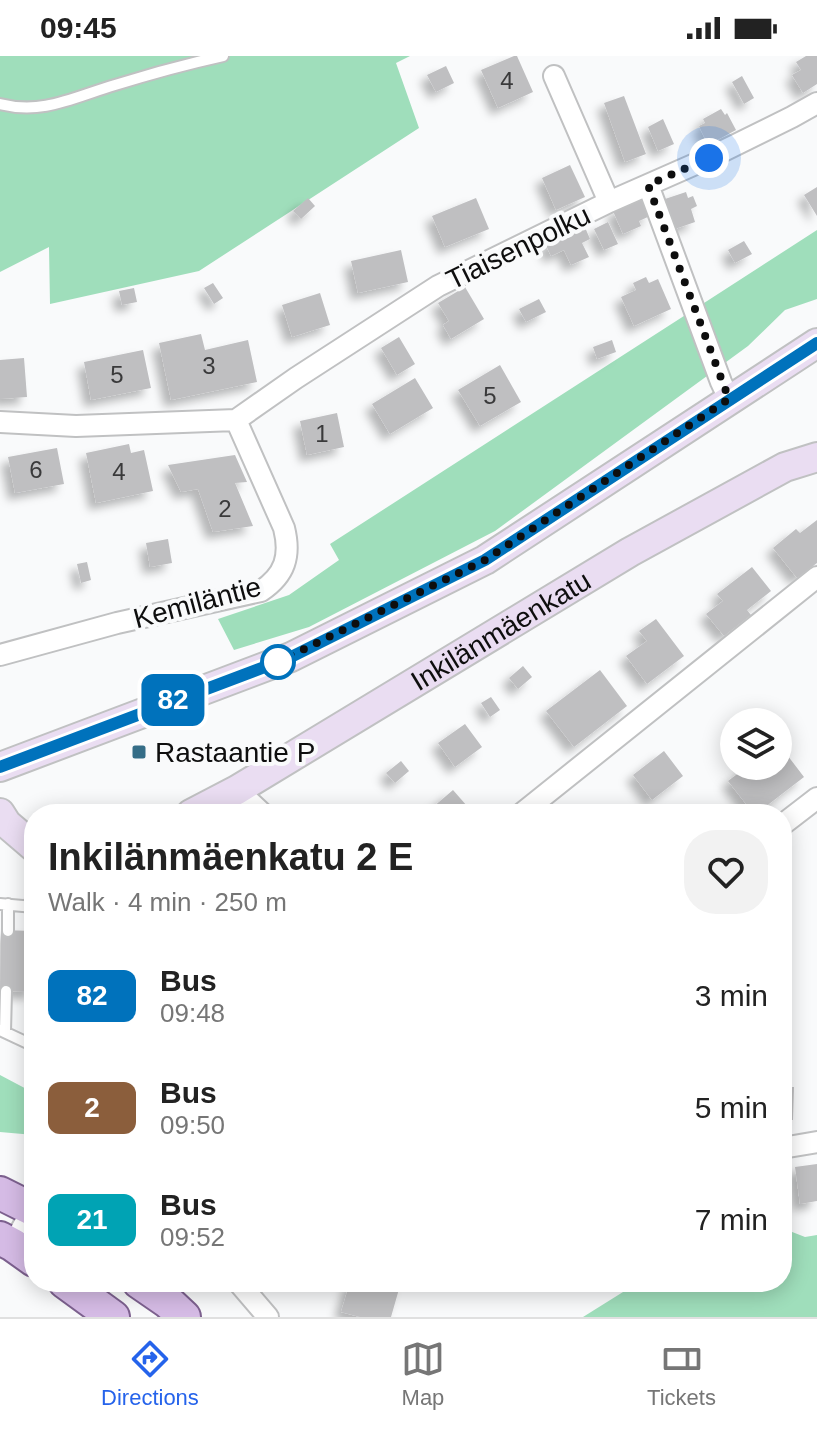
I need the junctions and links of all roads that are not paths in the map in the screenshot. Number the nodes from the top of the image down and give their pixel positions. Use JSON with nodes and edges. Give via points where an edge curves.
{"nodes":[{"id":1,"x":223,"y":56,"type":"edge"},
{"id":2,"x":554,"y":76,"type":"dead end"},
{"id":3,"x":817,"y":103,"type":"edge"},
{"id":4,"x":0,"y":104,"type":"edge"},
{"id":5,"x":648,"y":185,"type":"junction"},
{"id":6,"x":609,"y":202,"type":"junction"},
{"id":7,"x":817,"y":343,"type":"edge"},
{"id":8,"x":729,"y":399,"type":"junction"},
{"id":9,"x":236,"y":420,"type":"junction"},
{"id":10,"x":0,"y":422,"type":"edge"},
{"id":11,"x":817,"y":457,"type":"edge"},
{"id":12,"x":817,"y":577,"type":"edge"},
{"id":13,"x":0,"y":655,"type":"edge"},
{"id":14,"x":0,"y":767,"type":"edge"},
{"id":15,"x":237,"y":790,"type":"junction"},
{"id":16,"x":817,"y":798,"type":"edge"},
{"id":17,"x":210,"y":804,"type":"edge"},
{"id":18,"x":252,"y":804,"type":"edge"},
{"id":19,"x":533,"y":804,"type":"edge"},
{"id":20,"x":0,"y":813,"type":"edge"},
{"id":21,"x":792,"y":817,"type":"edge"},
{"id":22,"x":24,"y":838,"type":"edge"},
{"id":23,"x":4,"y":904,"type":"edge"},
{"id":24,"x":24,"y":906,"type":"edge"},
{"id":25,"x":8,"y":931,"type":"dead end"},
{"id":26,"x":6,"y":991,"type":"dead end"},
{"id":27,"x":2,"y":1031,"type":"edge"},
{"id":28,"x":24,"y":1041,"type":"edge"},
{"id":29,"x":817,"y":1142,"type":"edge"},
{"id":30,"x":792,"y":1146,"type":"edge"},
{"id":31,"x":0,"y":1193,"type":"edge"},
{"id":32,"x":24,"y":1204,"type":"edge"},
{"id":33,"x":79,"y":1292,"type":"edge"},
{"id":34,"x":154,"y":1292,"type":"edge"},
{"id":35,"x":247,"y":1292,"type":"edge"},
{"id":36,"x":113,"y":1317,"type":"edge"},
{"id":37,"x":184,"y":1317,"type":"edge"},
{"id":38,"x":268,"y":1317,"type":"edge"}],
"edges":[{"from":1,"to":4,"type":"lane","via":[[53,105],[34,109]]},
{"from":2,"to":6,"type":"street"},
{"from":3,"to":5,"type":"street","name":"Tiaisenpolku"},
{"from":5,"to":6,"type":"street","name":"Tiaisenpolku"},
{"from":5,"to":8,"type":"street"},
{"from":6,"to":9,"type":"street","name":"Tiaisenpolku","via":[[438,286]]},
{"from":7,"to":8,"type":"main road"},
{"from":8,"to":14,"type":"main road","via":[[471,567],[291,657]]},
{"from":9,"to":10,"type":"street","via":[[76,426]]},
{"from":9,"to":13,"type":"street","name":"Kemiläntie","via":[[287,541],[281,573],[273,583],[261,591]]},
{"from":11,"to":15,"type":"main road","name":"Inkilänmäenkatu","via":[[785,467],[630,552]]},
{"from":12,"to":19,"type":"street"},
{"from":15,"to":17,"type":"main road","name":"Inkilänmäenkatu"},
{"from":15,"to":18,"type":"street"},
{"from":16,"to":21,"type":"street"},
{"from":20,"to":22,"type":"main road"},
{"from":23,"to":24,"type":"lane"},
{"from":23,"to":25,"type":"lane"},
{"from":26,"to":27,"type":"lane"},
{"from":27,"to":28,"type":"lane"},
{"from":29,"to":30,"type":"street"},
{"from":31,"to":32,"type":"main road"},
{"from":33,"to":36,"type":"main road"},
{"from":34,"to":37,"type":"main road"},
{"from":35,"to":38,"type":"street"}]}
